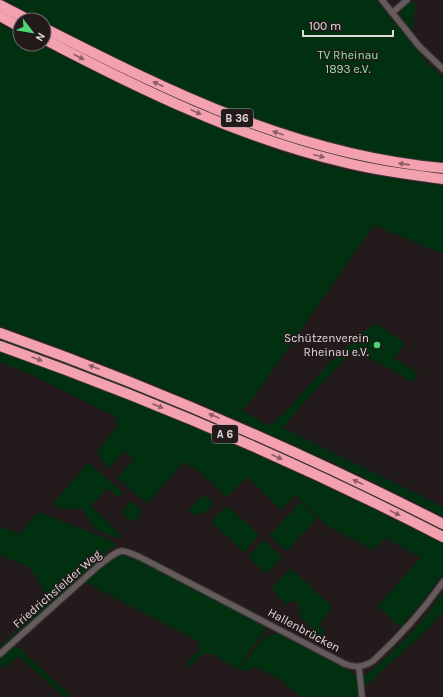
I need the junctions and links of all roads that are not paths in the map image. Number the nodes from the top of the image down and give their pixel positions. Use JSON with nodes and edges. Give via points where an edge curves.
{"nodes":[{"id":1,"x":382,"y":0,"type":"edge"},
{"id":2,"x":407,"y":0,"type":"edge"},
{"id":3,"x":0,"y":5,"type":"edge"},
{"id":4,"x":14,"y":12,"type":"edge"},
{"id":5,"x":392,"y":13,"type":"junction"},
{"id":6,"x":0,"y":16,"type":"edge"},
{"id":7,"x":12,"y":23,"type":"edge"},
{"id":8,"x":52,"y":32,"type":"edge"},
{"id":9,"x":52,"y":43,"type":"edge"},
{"id":10,"x":443,"y":69,"type":"edge"},
{"id":11,"x":443,"y":168,"type":"edge"},
{"id":12,"x":443,"y":179,"type":"edge"},
{"id":13,"x":0,"y":333,"type":"edge"},
{"id":14,"x":0,"y":346,"type":"edge"},
{"id":15,"x":443,"y":524,"type":"edge"},
{"id":16,"x":443,"y":538,"type":"edge"},
{"id":17,"x":132,"y":553,"type":"joint"},
{"id":18,"x":443,"y":582,"type":"edge"},
{"id":19,"x":0,"y":654,"type":"edge"},
{"id":20,"x":359,"y":667,"type":"junction"},
{"id":21,"x":362,"y":697,"type":"edge"}],
"edges":[{"from":1,"to":5,"type":"street"},
{"from":2,"to":5,"type":"street"},
{"from":3,"to":4,"type":"highway"},
{"from":5,"to":10,"type":"street","via":[[419,46]]},
{"from":6,"to":7,"type":"highway"},
{"from":11,"to":8,"type":"highway","number":"B 36","one_way":true,"via":[[403,164],[335,150],[260,127],[180,94]]},
{"from":9,"to":12,"type":"highway","number":"B 36","one_way":true,"via":[[116,76],[255,136],[348,164]]},
{"from":15,"to":13,"type":"highway","number":"A 6","one_way":true,"via":[[320,463],[223,420],[132,382]]},
{"from":14,"to":16,"type":"highway","number":"A 6","one_way":true,"via":[[135,396],[206,426],[329,481]]},
{"from":17,"to":19,"type":"street","name":"Friedrichsfelder Weg","via":[[122,551],[97,566]]},
{"from":17,"to":20,"type":"street","name":"Hallenbrücken","via":[[345,664]]},
{"from":18,"to":20,"type":"street","via":[[414,620],[382,653],[373,661]]},
{"from":20,"to":21,"type":"street"}]}
